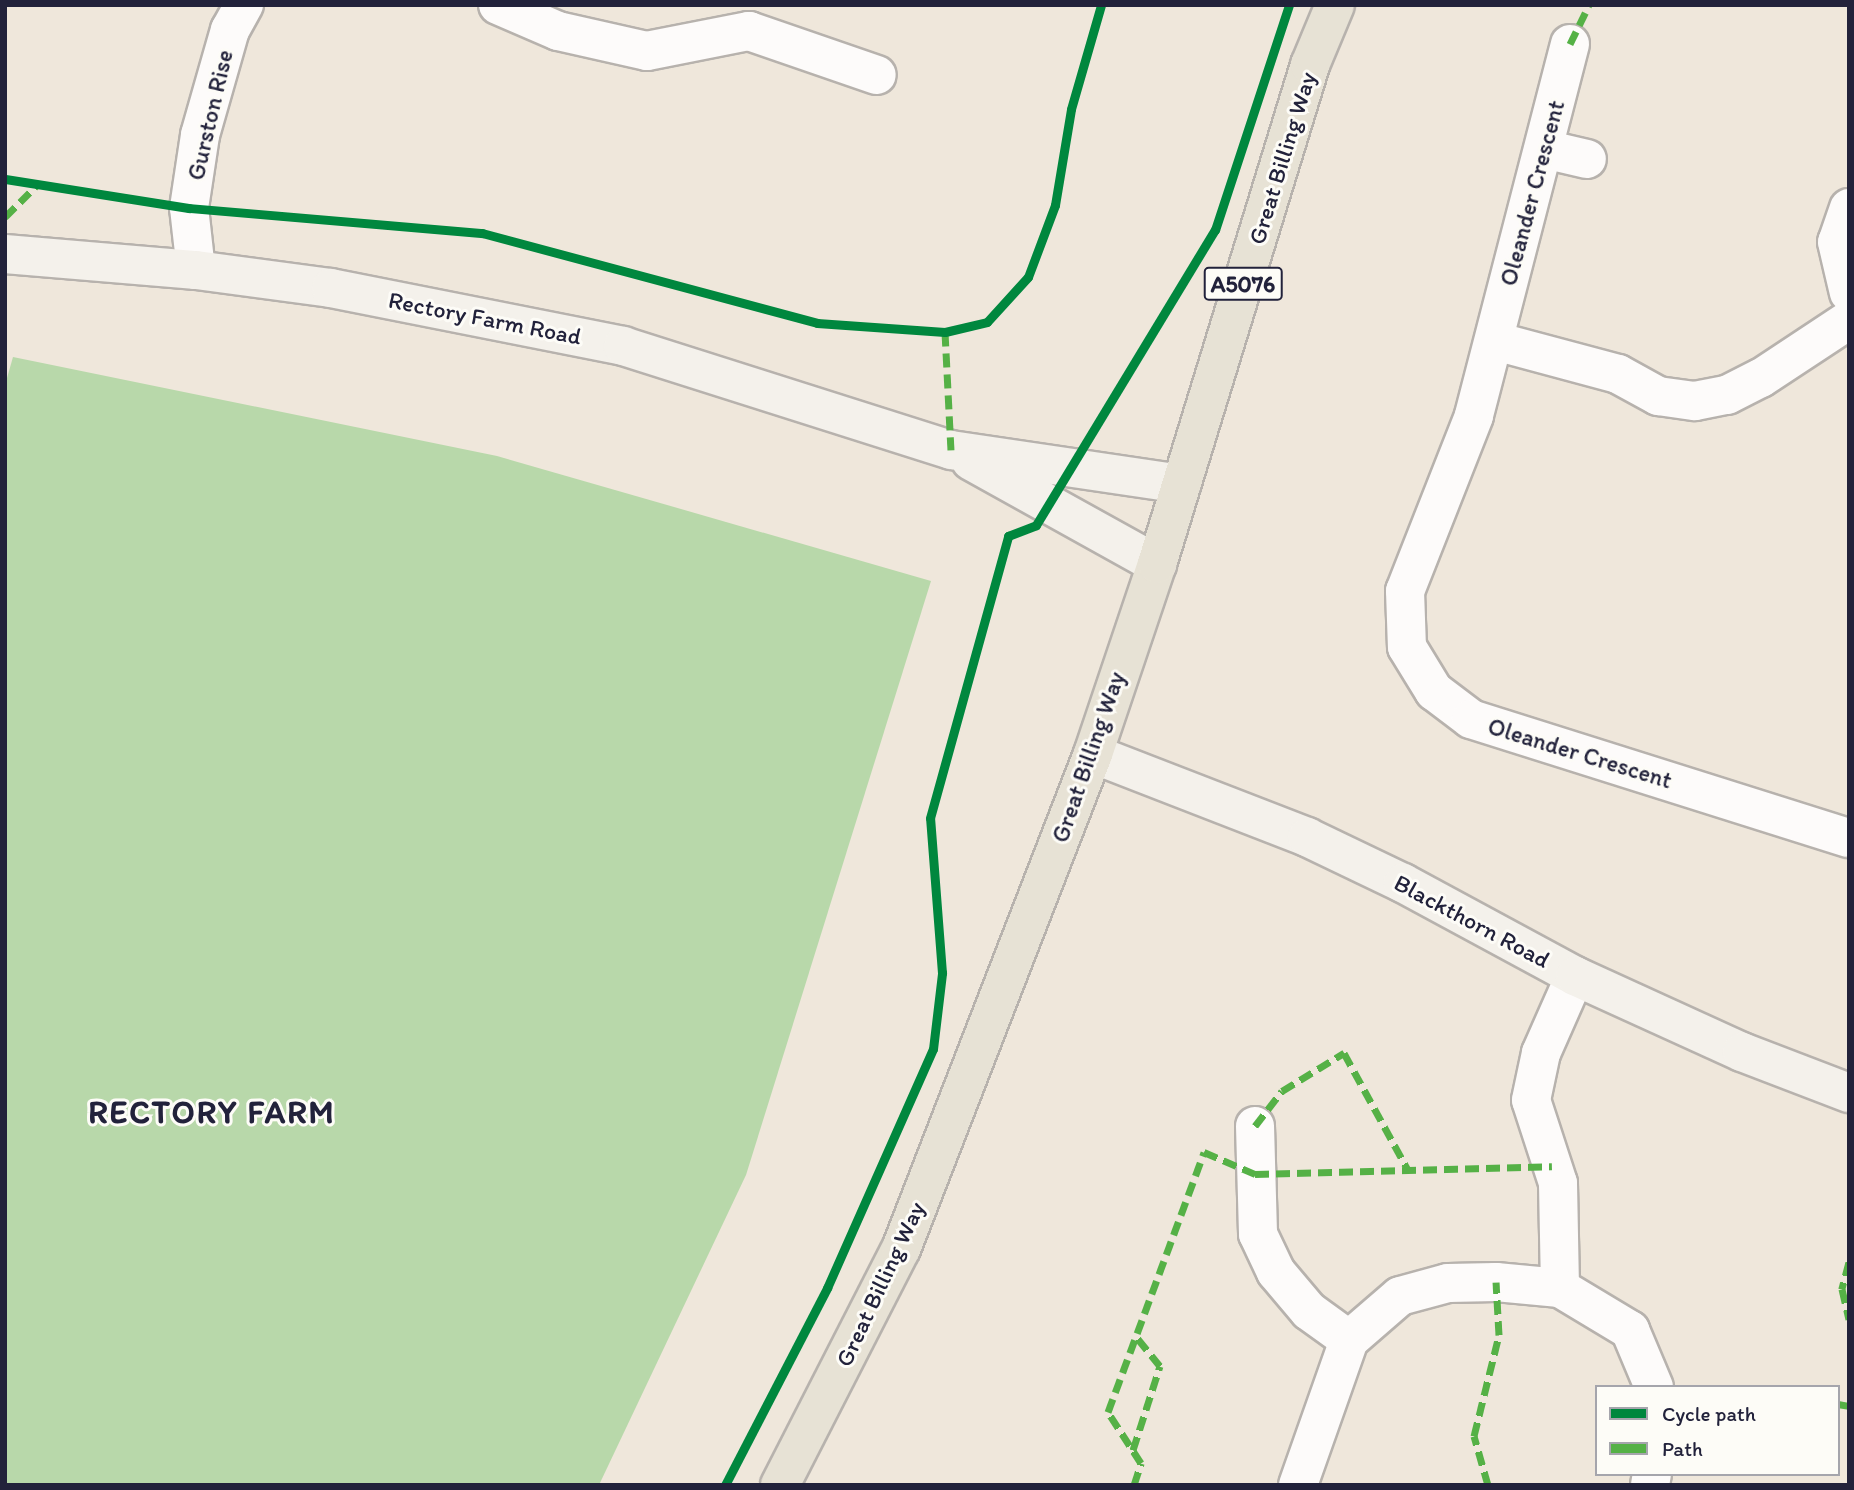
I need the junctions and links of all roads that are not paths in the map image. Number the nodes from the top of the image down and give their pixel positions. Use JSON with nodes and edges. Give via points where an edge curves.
{"nodes":[{"id":1,"x":244,"y":5,"type":"edge"},
{"id":2,"x":498,"y":5,"type":"edge"},
{"id":3,"x":1335,"y":5,"type":"edge"},
{"id":4,"x":752,"y":18,"type":"edge"},
{"id":5,"x":1570,"y":44,"type":"dead end"},
{"id":6,"x":877,"y":75,"type":"dead end"},
{"id":7,"x":1544,"y":149,"type":"junction"},
{"id":8,"x":1587,"y":159,"type":"dead end"},
{"id":9,"x":1849,"y":208,"type":"edge"},
{"id":10,"x":5,"y":254,"type":"edge"},
{"id":11,"x":196,"y":270,"type":"junction"},
{"id":12,"x":1849,"y":293,"type":"edge"},
{"id":13,"x":1849,"y":320,"type":"edge"},
{"id":14,"x":1494,"y":341,"type":"junction"},
{"id":15,"x":951,"y":450,"type":"junction"},
{"id":16,"x":1182,"y":484,"type":"junction"},
{"id":17,"x":1157,"y":564,"type":"junction"},
{"id":18,"x":1093,"y":754,"type":"junction"},
{"id":19,"x":1849,"y":838,"type":"edge"},
{"id":20,"x":1575,"y":976,"type":"junction"},
{"id":21,"x":1848,"y":1090,"type":"edge"},
{"id":22,"x":1255,"y":1126,"type":"dead end"},
{"id":23,"x":1560,"y":1288,"type":"junction"},
{"id":24,"x":1349,"y":1340,"type":"junction"},
{"id":25,"x":1653,"y":1385,"type":"edge"},
{"id":26,"x":780,"y":1485,"type":"edge"},
{"id":27,"x":1298,"y":1485,"type":"edge"}],
"edges":[{"from":1,"to":11,"type":"street","name":"Gurston Rise","via":[[230,30],[200,135],[189,208]]},
{"from":2,"to":4,"type":"street","via":[[558,31],[648,51]]},
{"from":3,"to":16,"type":"main road","name":"Great Billing Way","number":"A5076","via":[[1310,65]]},
{"from":4,"to":6,"type":"street"},
{"from":5,"to":7,"type":"street","name":"Oleander Crescent"},
{"from":7,"to":8,"type":"street"},
{"from":7,"to":14,"type":"street","name":"Oleander Crescent"},
{"from":9,"to":12,"type":"street","via":[[1837,242]]},
{"from":10,"to":11,"type":"street","name":"Rectory Farm Road"},
{"from":11,"to":15,"type":"street","name":"Rectory Farm Road","via":[[331,288],[624,346]]},
{"from":13,"to":14,"type":"street","via":[[1761,379],[1727,395],[1695,401],[1658,396],[1618,374]]},
{"from":14,"to":19,"type":"street","name":"Oleander Crescent","via":[[1474,416],[1405,591],[1407,647],[1434,691],[1471,719],[1536,743]]},
{"from":15,"to":16,"type":"street","name":"Rectory Farm Road"},
{"from":15,"to":17,"type":"street","name":"Rectory Farm Road"},
{"from":16,"to":17,"type":"main road","name":"Great Billing Way","number":"A5076"},
{"from":17,"to":18,"type":"main road","name":"Great Billing Way","number":"A5076"},
{"from":18,"to":20,"type":"street","name":"Blackthorn Road","via":[[1307,836]]},
{"from":18,"to":26,"type":"main road","name":"Great Billing Way","number":"A5076","via":[[901,1249]]},
{"from":20,"to":21,"type":"street","name":"Blackthorn Road","via":[[1742,1052]]},
{"from":20,"to":23,"type":"street","via":[[1541,1054],[1531,1100],[1558,1183]]},
{"from":22,"to":24,"type":"street","via":[[1258,1234],[1276,1272],[1309,1311]]},
{"from":23,"to":24,"type":"street","via":[[1448,1283],[1400,1296]]},
{"from":23,"to":25,"type":"street","via":[[1630,1330]]},
{"from":24,"to":27,"type":"street"}]}
